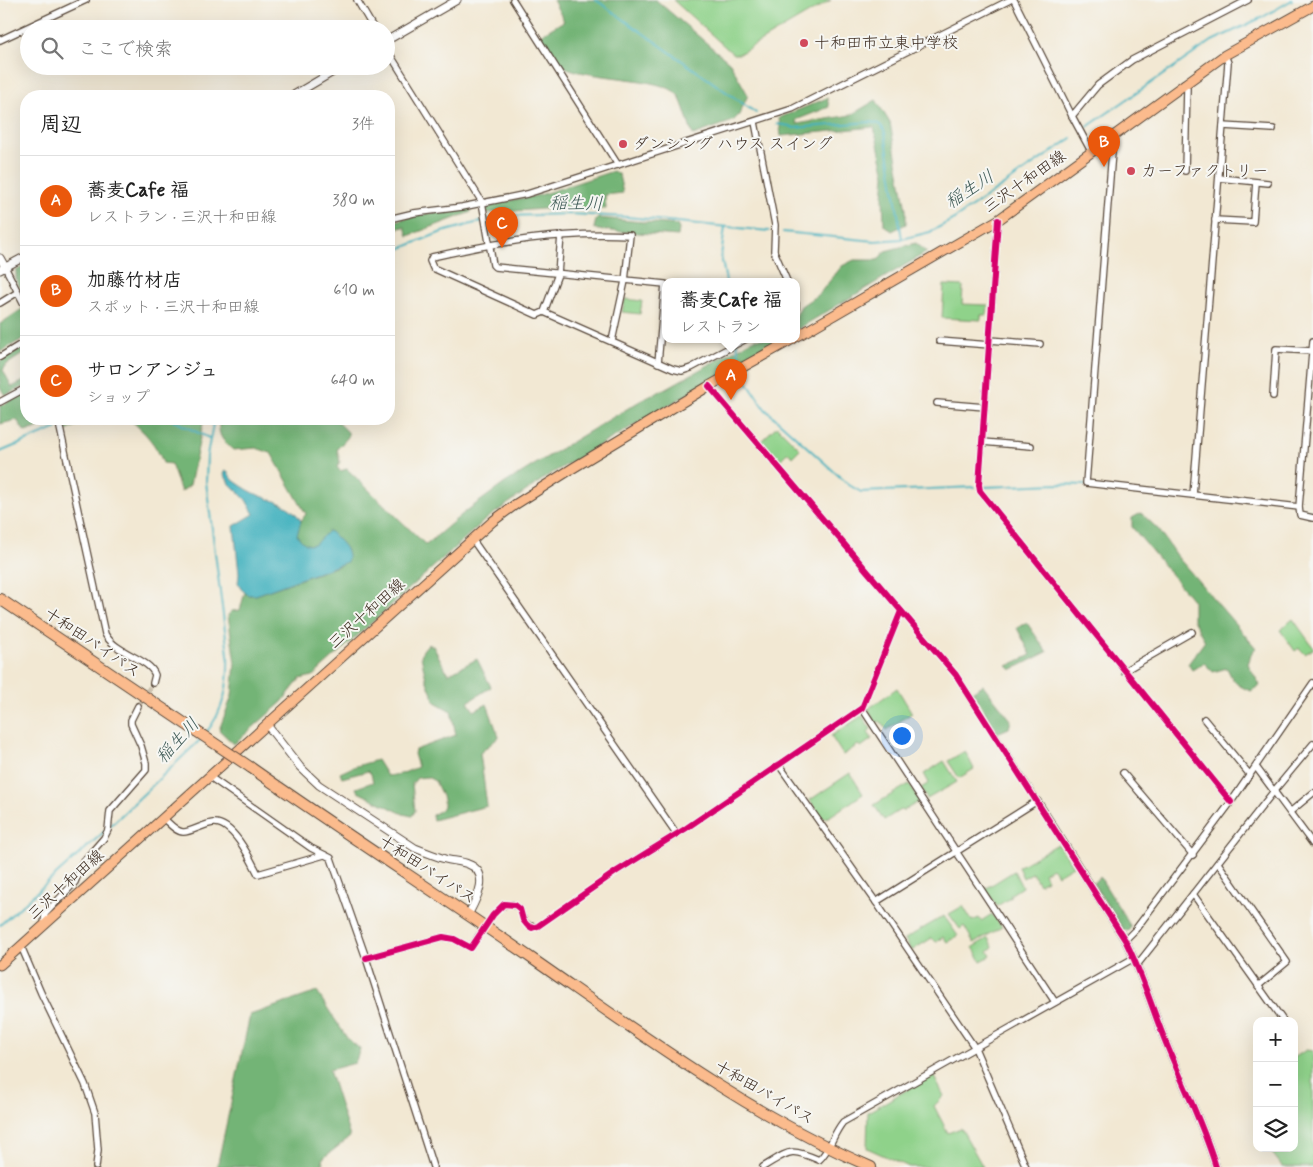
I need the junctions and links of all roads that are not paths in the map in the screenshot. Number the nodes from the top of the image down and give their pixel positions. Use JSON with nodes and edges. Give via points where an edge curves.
{"nodes":[{"id":1,"x":86,"y":0,"type":"edge"},
{"id":2,"x":357,"y":0,"type":"edge"},
{"id":3,"x":457,"y":0,"type":"edge"},
{"id":4,"x":513,"y":0,"type":"edge"},
{"id":5,"x":1012,"y":0,"type":"edge"},
{"id":6,"x":1248,"y":0,"type":"edge"},
{"id":7,"x":1313,"y":6,"type":"edge"},
{"id":8,"x":43,"y":20,"type":"edge"},
{"id":9,"x":369,"y":20,"type":"edge"},
{"id":10,"x":20,"y":31,"type":"edge"},
{"id":11,"x":395,"y":36,"type":"edge"},
{"id":12,"x":0,"y":40,"type":"edge"},
{"id":13,"x":1225,"y":55,"type":"junction"},
{"id":14,"x":395,"y":62,"type":"edge"},
{"id":15,"x":328,"y":75,"type":"edge"},
{"id":16,"x":1184,"y":83,"type":"junction"},
{"id":17,"x":302,"y":90,"type":"edge"},
{"id":18,"x":1072,"y":116,"type":"junction"},
{"id":19,"x":755,"y":122,"type":"junction"},
{"id":20,"x":1223,"y":126,"type":"junction"},
{"id":21,"x":1273,"y":129,"type":"dead end"},
{"id":22,"x":1109,"y":140,"type":"junction"},
{"id":23,"x":1092,"y":153,"type":"junction"},
{"id":24,"x":618,"y":165,"type":"junction"},
{"id":25,"x":1185,"y":171,"type":"dead end"},
{"id":26,"x":1219,"y":178,"type":"junction"},
{"id":27,"x":1256,"y":182,"type":"junction"},
{"id":28,"x":1268,"y":183,"type":"dead end"},
{"id":29,"x":482,"y":202,"type":"junction"},
{"id":30,"x":395,"y":218,"type":"edge"},
{"id":31,"x":998,"y":220,"type":"junction"},
{"id":32,"x":1216,"y":220,"type":"junction"},
{"id":33,"x":561,"y":235,"type":"junction"},
{"id":34,"x":490,"y":244,"type":"junction"},
{"id":35,"x":0,"y":258,"type":"edge"},
{"id":36,"x":20,"y":259,"type":"edge"},
{"id":37,"x":3,"y":269,"type":"edge"},
{"id":38,"x":558,"y":274,"type":"junction"},
{"id":39,"x":786,"y":278,"type":"edge"},
{"id":40,"x":625,"y":281,"type":"junction"},
{"id":41,"x":662,"y":284,"type":"edge"},
{"id":42,"x":18,"y":292,"type":"junction"},
{"id":43,"x":20,"y":296,"type":"edge"},
{"id":44,"x":0,"y":303,"type":"edge"},
{"id":45,"x":544,"y":312,"type":"junction"},
{"id":46,"x":662,"y":318,"type":"edge"},
{"id":47,"x":800,"y":335,"type":"edge"},
{"id":48,"x":612,"y":341,"type":"junction"},
{"id":49,"x":939,"y":341,"type":"dead end"},
{"id":50,"x":1313,"y":341,"type":"edge"},
{"id":51,"x":990,"y":342,"type":"junction"},
{"id":52,"x":738,"y":343,"type":"edge"},
{"id":53,"x":786,"y":343,"type":"edge"},
{"id":54,"x":1040,"y":344,"type":"dead end"},
{"id":55,"x":20,"y":345,"type":"edge"},
{"id":56,"x":1312,"y":351,"type":"edge"},
{"id":57,"x":0,"y":357,"type":"edge"},
{"id":58,"x":658,"y":363,"type":"junction"},
{"id":59,"x":709,"y":386,"type":"junction"},
{"id":60,"x":20,"y":391,"type":"edge"},
{"id":61,"x":1273,"y":396,"type":"dead end"},
{"id":62,"x":0,"y":402,"type":"edge"},
{"id":63,"x":937,"y":403,"type":"dead end"},
{"id":64,"x":985,"y":407,"type":"junction"},
{"id":65,"x":59,"y":425,"type":"edge"},
{"id":66,"x":982,"y":442,"type":"junction"},
{"id":67,"x":1030,"y":446,"type":"dead end"},
{"id":68,"x":1193,"y":495,"type":"junction"},
{"id":69,"x":1299,"y":506,"type":"junction"},
{"id":70,"x":1313,"y":518,"type":"edge"},
{"id":71,"x":472,"y":539,"type":"junction"},
{"id":72,"x":0,"y":599,"type":"edge"},
{"id":73,"x":901,"y":611,"type":"junction"},
{"id":74,"x":1192,"y":632,"type":"dead end"},
{"id":75,"x":1124,"y":671,"type":"junction"},
{"id":76,"x":153,"y":683,"type":"dead end"},
{"id":77,"x":1313,"y":683,"type":"edge"},
{"id":78,"x":138,"y":706,"type":"tunnel mouth"},
{"id":79,"x":862,"y":708,"type":"junction"},
{"id":80,"x":1204,"y":719,"type":"dead end"},
{"id":81,"x":268,"y":725,"type":"junction"},
{"id":82,"x":1313,"y":746,"type":"edge"},
{"id":83,"x":779,"y":765,"type":"junction"},
{"id":84,"x":1256,"y":767,"type":"junction"},
{"id":85,"x":1123,"y":773,"type":"dead end"},
{"id":86,"x":1250,"y":775,"type":"junction"},
{"id":87,"x":210,"y":777,"type":"junction"},
{"id":88,"x":1274,"y":791,"type":"junction"},
{"id":89,"x":1313,"y":793,"type":"edge"},
{"id":90,"x":1037,"y":801,"type":"junction"},
{"id":91,"x":1231,"y":802,"type":"junction"},
{"id":92,"x":1290,"y":812,"type":"junction"},
{"id":93,"x":163,"y":818,"type":"junction"},
{"id":94,"x":676,"y":833,"type":"junction"},
{"id":95,"x":1313,"y":844,"type":"edge"},
{"id":96,"x":956,"y":851,"type":"junction"},
{"id":97,"x":324,"y":855,"type":"junction"},
{"id":98,"x":1193,"y":855,"type":"junction"},
{"id":99,"x":1218,"y":863,"type":"junction"},
{"id":100,"x":1193,"y":894,"type":"junction"},
{"id":101,"x":876,"y":902,"type":"junction"},
{"id":102,"x":468,"y":914,"type":"junction"},
{"id":103,"x":493,"y":916,"type":"tunnel mouth"},
{"id":104,"x":44,"y":925,"type":"junction"},
{"id":105,"x":479,"y":935,"type":"tunnel mouth"},
{"id":106,"x":1125,"y":940,"type":"junction"},
{"id":107,"x":21,"y":946,"type":"junction"},
{"id":108,"x":366,"y":958,"type":"junction"},
{"id":109,"x":1134,"y":958,"type":"junction"},
{"id":110,"x":0,"y":965,"type":"edge"},
{"id":111,"x":1137,"y":965,"type":"junction"},
{"id":112,"x":1258,"y":986,"type":"junction"},
{"id":113,"x":1055,"y":1002,"type":"junction"},
{"id":114,"x":1281,"y":1017,"type":"edge"},
{"id":115,"x":975,"y":1048,"type":"junction"},
{"id":116,"x":829,"y":1148,"type":"junction"},
{"id":117,"x":96,"y":1167,"type":"edge"},
{"id":118,"x":433,"y":1167,"type":"edge"},
{"id":119,"x":763,"y":1167,"type":"edge"},
{"id":120,"x":871,"y":1167,"type":"edge"},
{"id":121,"x":1026,"y":1167,"type":"edge"},
{"id":122,"x":1216,"y":1167,"type":"edge"}],
"edges":[{"from":1,"to":8,"type":"street"},
{"from":2,"to":9,"type":"street"},
{"from":3,"to":11,"type":"street"},
{"from":4,"to":24,"type":"street"},
{"from":5,"to":18,"type":"street"},
{"from":5,"to":19,"type":"street","via":[[807,103]]},
{"from":6,"to":18,"type":"street","via":[[1126,64],[1098,85]]},
{"from":7,"to":13,"type":"main road","name":"三沢十和田線"},
{"from":10,"to":12,"type":"street"},
{"from":13,"to":16,"type":"main road","name":"三沢十和田線"},
{"from":13,"to":20,"type":"street","via":[[1228,63]]},
{"from":14,"to":29,"type":"street"},
{"from":15,"to":17,"type":"street"},
{"from":16,"to":22,"type":"main road","name":"三沢十和田線"},
{"from":16,"to":25,"type":"street","via":[[1188,88]]},
{"from":18,"to":23,"type":"street"},
{"from":19,"to":24,"type":"street"},
{"from":19,"to":39,"type":"street","via":[[775,225],[774,251]]},
{"from":20,"to":21,"type":"street"},
{"from":20,"to":26,"type":"street"},
{"from":22,"to":23,"type":"main road","name":"三沢十和田線"},
{"from":22,"to":68,"type":"street","via":[[1112,162],[1086,483]]},
{"from":23,"to":31,"type":"main road","name":"三沢十和田線"},
{"from":24,"to":29,"type":"street","via":[[527,194]]},
{"from":26,"to":27,"type":"street"},
{"from":26,"to":32,"type":"street"},
{"from":27,"to":28,"type":"street"},
{"from":27,"to":32,"type":"street","via":[[1253,222]]},
{"from":29,"to":30,"type":"street"},
{"from":29,"to":34,"type":"street"},
{"from":31,"to":47,"type":"main road","name":"三沢十和田線"},
{"from":31,"to":51,"type":"street"},
{"from":32,"to":68,"type":"street"},
{"from":33,"to":34,"type":"street"},
{"from":33,"to":38,"type":"street"},
{"from":33,"to":40,"type":"street","via":[[630,235]]},
{"from":34,"to":38,"type":"street","via":[[495,268]]},
{"from":34,"to":45,"type":"street","via":[[432,257],[430,265],[537,315]]},
{"from":35,"to":37,"type":"street"},
{"from":36,"to":37,"type":"street"},
{"from":37,"to":42,"type":"street"},
{"from":38,"to":40,"type":"street"},
{"from":38,"to":45,"type":"street"},
{"from":40,"to":41,"type":"street"},
{"from":40,"to":48,"type":"street"},
{"from":42,"to":43,"type":"street"},
{"from":42,"to":44,"type":"street"},
{"from":45,"to":48,"type":"street"},
{"from":46,"to":58,"type":"street"},
{"from":48,"to":58,"type":"street"},
{"from":49,"to":51,"type":"street"},
{"from":50,"to":56,"type":"street"},
{"from":51,"to":54,"type":"street"},
{"from":51,"to":64,"type":"street"},
{"from":52,"to":58,"type":"street","via":[[682,371]]},
{"from":53,"to":59,"type":"main road","name":"三沢十和田線"},
{"from":55,"to":57,"type":"street"},
{"from":56,"to":61,"type":"street","via":[[1276,349]]},
{"from":56,"to":69,"type":"street"},
{"from":59,"to":71,"type":"main road","name":"三沢十和田線","via":[[539,489]]},
{"from":59,"to":73,"type":"street"},
{"from":60,"to":62,"type":"street"},
{"from":63,"to":64,"type":"street"},
{"from":64,"to":66,"type":"street"},
{"from":65,"to":76,"type":"street","via":[[105,634],[115,646],[148,665],[155,676]]},
{"from":66,"to":67,"type":"street"},
{"from":66,"to":75,"type":"street","via":[[980,491]]},
{"from":68,"to":69,"type":"street"},
{"from":69,"to":70,"type":"street","via":[[1300,514]]},
{"from":71,"to":81,"type":"main road","name":"三沢十和田線"},
{"from":71,"to":94,"type":"street"},
{"from":72,"to":102,"type":"highway","name":"十和田バイパス","bridge":true},
{"from":73,"to":79,"type":"street"},
{"from":73,"to":90,"type":"street","via":[[956,674]]},
{"from":74,"to":75,"type":"street"},
{"from":75,"to":91,"type":"street"},
{"from":77,"to":84,"type":"street"},
{"from":78,"to":104,"type":"street","via":[[131,724],[141,746],[146,770],[110,811],[108,827],[98,846],[83,862],[75,882],[45,914]]},
{"from":79,"to":83,"type":"street"},
{"from":79,"to":96,"type":"street"},
{"from":80,"to":86,"type":"street"},
{"from":81,"to":87,"type":"main road","name":"三沢十和田線"},
{"from":81,"to":102,"type":"street","via":[[300,767],[319,785],[415,848],[474,867],[481,878],[481,885]]},
{"from":82,"to":88,"type":"street"},
{"from":83,"to":94,"type":"street"},
{"from":83,"to":101,"type":"street"},
{"from":84,"to":86,"type":"street"},
{"from":84,"to":88,"type":"street"},
{"from":85,"to":98,"type":"street"},
{"from":86,"to":91,"type":"street"},
{"from":87,"to":93,"type":"main road","name":"三沢十和田線"},
{"from":87,"to":97,"type":"street"},
{"from":88,"to":92,"type":"street"},
{"from":88,"to":99,"type":"street"},
{"from":89,"to":92,"type":"street"},
{"from":90,"to":96,"type":"street"},
{"from":90,"to":106,"type":"street"},
{"from":91,"to":98,"type":"street"},
{"from":92,"to":95,"type":"street"},
{"from":93,"to":97,"type":"street","via":[[184,832],[215,823],[221,825],[238,839],[258,874]]},
{"from":93,"to":104,"type":"main road","name":"三沢十和田線"},
{"from":94,"to":103,"type":"street","via":[[538,926],[532,928],[527,925],[520,909],[510,904],[504,904]]},
{"from":96,"to":101,"type":"street"},
{"from":96,"to":113,"type":"street"},
{"from":97,"to":108,"type":"street","via":[[331,858]]},
{"from":98,"to":106,"type":"street"},
{"from":99,"to":100,"type":"street"},
{"from":99,"to":112,"type":"street","via":[[1287,962]]},
{"from":100,"to":111,"type":"street"},
{"from":100,"to":112,"type":"street"},
{"from":101,"to":115,"type":"street"},
{"from":102,"to":116,"type":"highway","name":"十和田バイパス","via":[[702,1074]]},
{"from":104,"to":107,"type":"main road","name":"三沢十和田線"},
{"from":105,"to":108,"type":"street","via":[[471,948],[443,937]]},
{"from":106,"to":109,"type":"street"},
{"from":107,"to":110,"type":"main road","name":"三沢十和田線"},
{"from":107,"to":117,"type":"street","via":[[88,1091],[95,1113]]},
{"from":108,"to":118,"type":"street"},
{"from":109,"to":111,"type":"street"},
{"from":109,"to":113,"type":"street"},
{"from":111,"to":122,"type":"street","via":[[1184,1088],[1202,1123]]},
{"from":112,"to":114,"type":"street"},
{"from":113,"to":115,"type":"street"},
{"from":115,"to":116,"type":"street","via":[[842,1122]]},
{"from":115,"to":121,"type":"street"},
{"from":116,"to":119,"type":"street","via":[[819,1160],[798,1151],[790,1152]]},
{"from":116,"to":120,"type":"highway","name":"十和田バイパス"}]}
